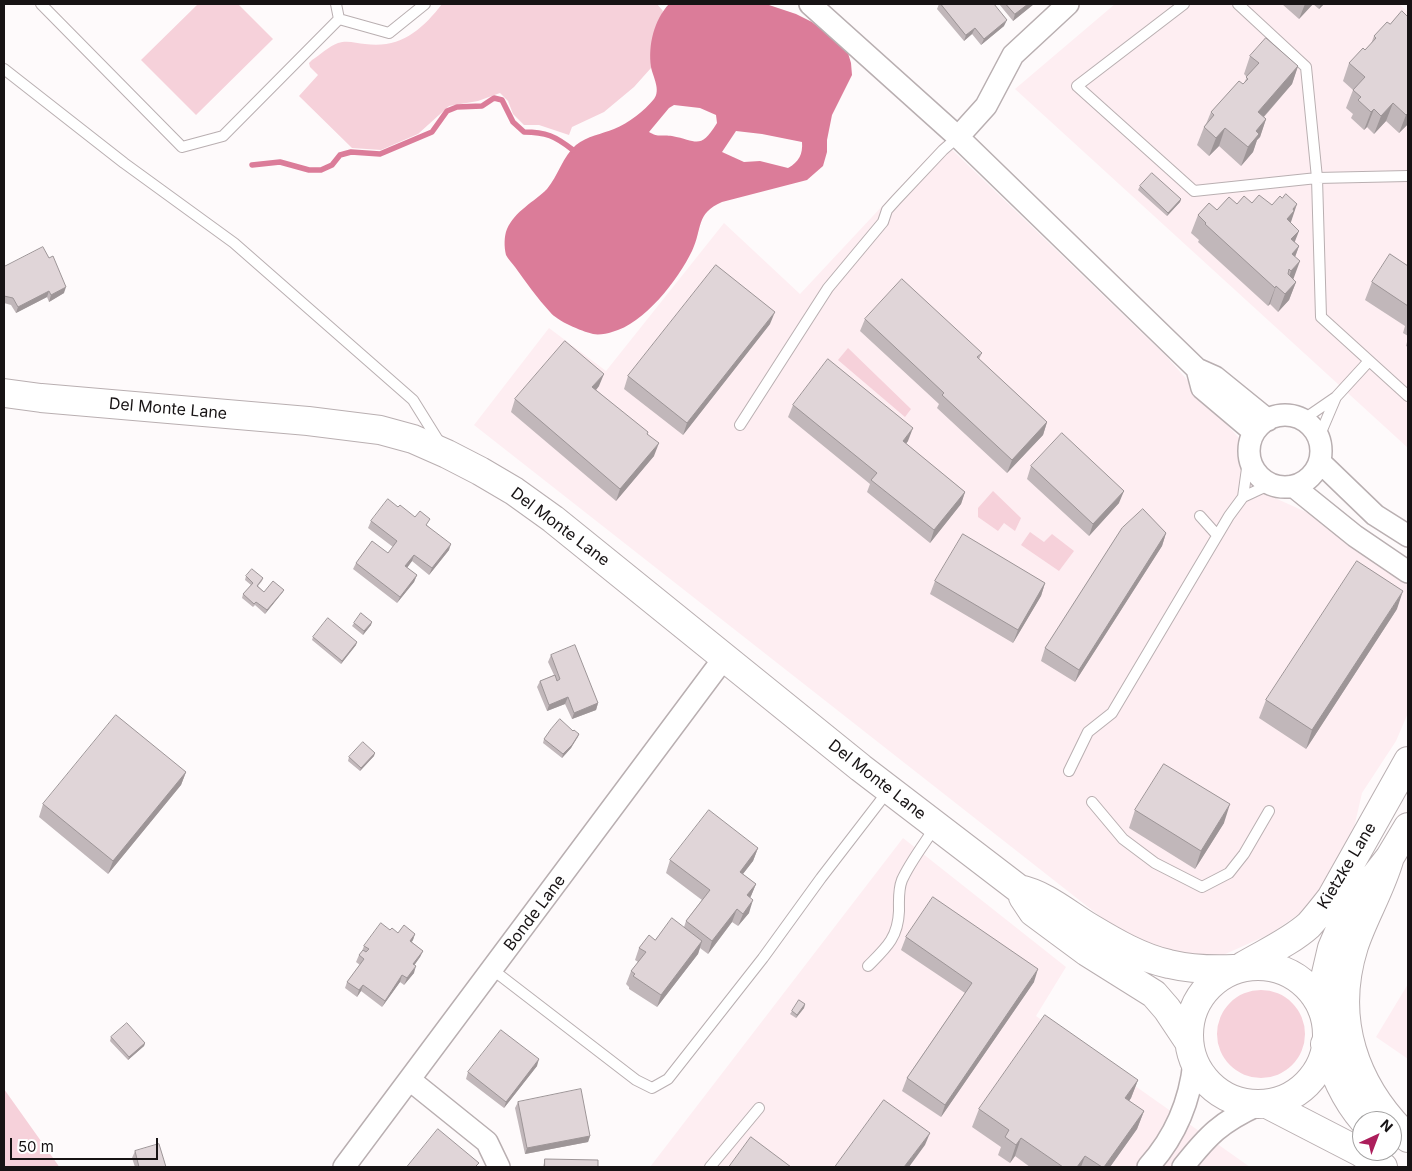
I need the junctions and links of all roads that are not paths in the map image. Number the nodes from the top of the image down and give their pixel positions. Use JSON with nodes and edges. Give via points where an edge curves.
{"nodes":[{"id":1,"x":41,"y":4,"type":"edge"},
{"id":2,"x":336,"y":4,"type":"edge"},
{"id":3,"x":425,"y":4,"type":"edge"},
{"id":4,"x":810,"y":4,"type":"edge"},
{"id":5,"x":1068,"y":4,"type":"edge"},
{"id":6,"x":1184,"y":4,"type":"edge"},
{"id":7,"x":1238,"y":4,"type":"edge"},
{"id":8,"x":339,"y":19,"type":"junction"},
{"id":9,"x":4,"y":69,"type":"edge"},
{"id":10,"x":958,"y":138,"type":"junction"},
{"id":11,"x":1408,"y":176,"type":"edge"},
{"id":12,"x":1317,"y":178,"type":"junction"},
{"id":13,"x":1369,"y":361,"type":"junction"},
{"id":14,"x":4,"y":393,"type":"edge"},
{"id":15,"x":1408,"y":396,"type":"edge"},
{"id":16,"x":1336,"y":397,"type":"junction"},
{"id":17,"x":1304,"y":419,"type":"junction"},
{"id":18,"x":740,"y":425,"type":"dead end"},
{"id":19,"x":1261,"y":426,"type":"junction"},
{"id":20,"x":1319,"y":437,"type":"junction"},
{"id":21,"x":447,"y":454,"type":"junction"},
{"id":22,"x":1249,"y":454,"type":"junction"},
{"id":23,"x":1320,"y":462,"type":"junction"},
{"id":24,"x":1283,"y":485,"type":"junction"},
{"id":25,"x":1243,"y":497,"type":"junction"},
{"id":26,"x":1200,"y":516,"type":"dead end"},
{"id":27,"x":1217,"y":535,"type":"junction"},
{"id":28,"x":1408,"y":536,"type":"edge"},
{"id":29,"x":1408,"y":572,"type":"edge"},
{"id":30,"x":724,"y":658,"type":"junction"},
{"id":31,"x":1408,"y":761,"type":"edge"},
{"id":32,"x":1070,"y":771,"type":"dead end"},
{"id":33,"x":889,"y":790,"type":"junction"},
{"id":34,"x":1092,"y":802,"type":"dead end"},
{"id":35,"x":1269,"y":811,"type":"dead end"},
{"id":36,"x":936,"y":826,"type":"junction"},
{"id":37,"x":1408,"y":827,"type":"edge"},
{"id":38,"x":1390,"y":857,"type":"junction"},
{"id":39,"x":1019,"y":889,"type":"junction"},
{"id":40,"x":868,"y":966,"type":"dead end"},
{"id":41,"x":1237,"y":969,"type":"junction"},
{"id":42,"x":493,"y":970,"type":"junction"},
{"id":43,"x":1322,"y":1009,"type":"junction"},
{"id":44,"x":1325,"y":1044,"type":"junction"},
{"id":45,"x":1191,"y":1052,"type":"junction"},
{"id":46,"x":410,"y":1080,"type":"junction"},
{"id":47,"x":1263,"y":1105,"type":"junction"},
{"id":48,"x":759,"y":1108,"type":"dead end"},
{"id":49,"x":1357,"y":1111,"type":"edge"},
{"id":50,"x":1408,"y":1138,"type":"edge"},
{"id":51,"x":344,"y":1167,"type":"edge"},
{"id":52,"x":499,"y":1167,"type":"edge"},
{"id":53,"x":710,"y":1167,"type":"edge"},
{"id":54,"x":1148,"y":1167,"type":"edge"},
{"id":55,"x":1183,"y":1167,"type":"edge"},
{"id":56,"x":1383,"y":1167,"type":"edge"}],
"edges":[{"from":1,"to":8,"type":"lane","via":[[182,147],[223,136]]},
{"from":2,"to":8,"type":"lane"},
{"from":3,"to":8,"type":"lane","via":[[389,33]]},
{"from":4,"to":10,"type":"street"},
{"from":5,"to":10,"type":"street","via":[[1013,55],[986,106]]},
{"from":6,"to":12,"type":"lane","via":[[1077,86],[1194,191]]},
{"from":7,"to":12,"type":"lane","via":[[1306,67]]},
{"from":9,"to":21,"type":"lane","via":[[241,250],[412,400]]},
{"from":10,"to":18,"type":"lane","via":[[887,210],[883,222],[828,288]]},
{"from":10,"to":19,"type":"street","via":[[1197,369],[1202,388]]},
{"from":11,"to":12,"type":"lane"},
{"from":12,"to":13,"type":"lane","via":[[1321,316]]},
{"from":13,"to":15,"type":"lane"},
{"from":13,"to":16,"type":"lane"},
{"from":14,"to":21,"type":"street","name":"Del Monte Lane","via":[[380,430]]},
{"from":16,"to":17,"type":"lane"},
{"from":16,"to":20,"type":"lane"},
{"from":17,"to":19,"type":"street","via":[[1282,415]]},
{"from":17,"to":20,"type":"street"},
{"from":19,"to":22,"type":"street","via":[[1250,443]]},
{"from":20,"to":23,"type":"street"},
{"from":21,"to":30,"type":"street","name":"Del Monte Lane","via":[[514,491]]},
{"from":22,"to":24,"type":"street","via":[[1258,475]]},
{"from":22,"to":25,"type":"lane"},
{"from":23,"to":24,"type":"street","via":[[1305,482]]},
{"from":23,"to":28,"type":"street","via":[[1375,515]]},
{"from":24,"to":25,"type":"lane"},
{"from":24,"to":29,"type":"street"},
{"from":25,"to":27,"type":"lane"},
{"from":26,"to":27,"type":"lane"},
{"from":27,"to":32,"type":"lane","via":[[1112,713],[1088,732]]},
{"from":30,"to":33,"type":"street","name":"Del Monte Lane"},
{"from":30,"to":42,"type":"street","name":"Bonde Lane"},
{"from":31,"to":41,"type":"street","name":"Kietzke Lane","via":[[1331,898],[1318,914],[1293,937]]},
{"from":33,"to":36,"type":"street","name":"Del Monte Lane"},
{"from":33,"to":42,"type":"lane","via":[[764,958],[661,1084],[652,1088],[636,1080]]},
{"from":34,"to":35,"type":"lane","via":[[1123,839],[1155,863],[1202,887],[1229,873]]},
{"from":36,"to":39,"type":"street","name":"Del Monte Lane"},
{"from":36,"to":40,"type":"lane","via":[[902,879],[898,892],[899,913],[889,946]]},
{"from":37,"to":38,"type":"street","name":"Kietzke Lane"},
{"from":38,"to":43,"type":"street","name":"Kietzke Lane","via":[[1355,902],[1332,948],[1324,978]]},
{"from":38,"to":50,"type":"street","via":[[1354,944],[1345,993],[1346,1019],[1351,1046],[1370,1093]]},
{"from":39,"to":41,"type":"street","name":"Del Monte Lane","via":[[1045,898],[1111,940],[1152,959],[1169,965],[1208,970]]},
{"from":39,"to":45,"type":"street","name":"Del Monte Lane","via":[[1033,912],[1087,952],[1154,994],[1167,1009]]},
{"from":41,"to":43,"type":"street","via":[[1272,967],[1292,975],[1310,990]]},
{"from":41,"to":45,"type":"street","via":[[1212,982],[1197,1000],[1190,1018]]},
{"from":42,"to":46,"type":"street","name":"Bonde Lane"},
{"from":43,"to":44,"type":"street","via":[[1327,1030]]},
{"from":44,"to":47,"type":"street","via":[[1314,1074],[1297,1092]]},
{"from":44,"to":49,"type":"street","via":[[1334,1074]]},
{"from":45,"to":47,"type":"street","via":[[1206,1080],[1222,1094],[1240,1102]]},
{"from":45,"to":54,"type":"street","via":[[1192,1084],[1187,1102],[1166,1145]]},
{"from":46,"to":51,"type":"street","name":"Bonde Lane"},
{"from":46,"to":52,"type":"street","via":[[487,1142]]},
{"from":47,"to":55,"type":"street","via":[[1234,1116],[1213,1131]]},
{"from":47,"to":56,"type":"street","via":[[1360,1152]]},
{"from":48,"to":53,"type":"lane"}]}
